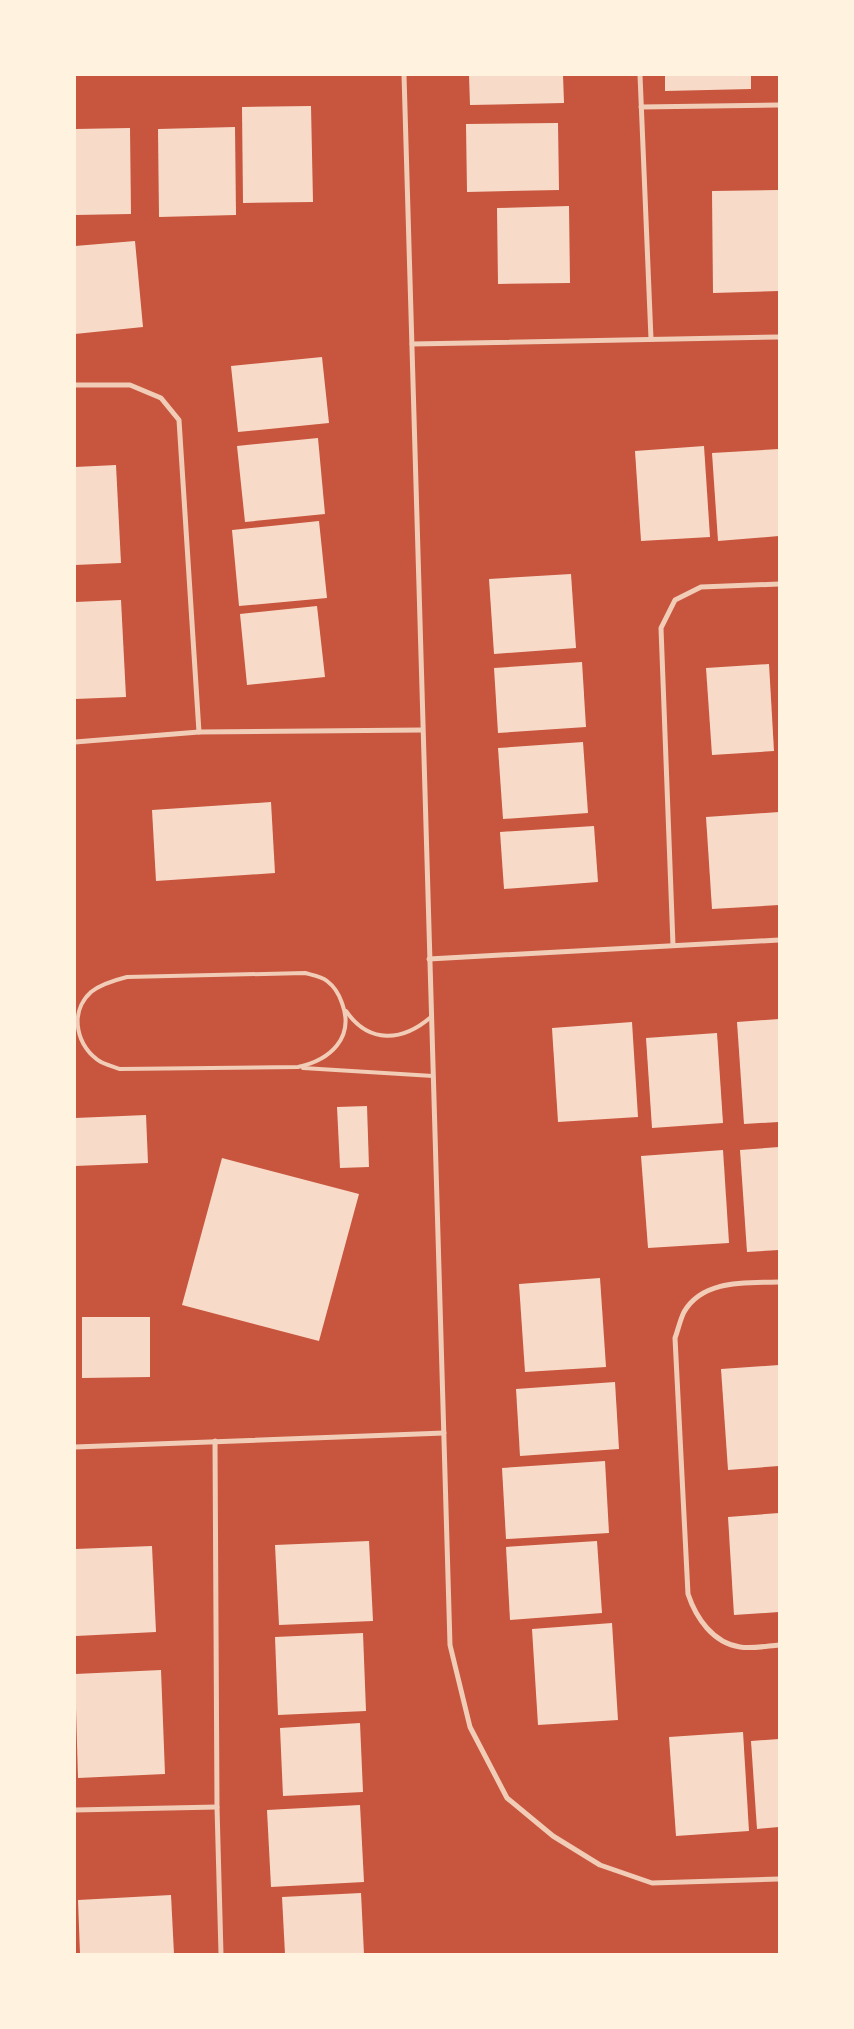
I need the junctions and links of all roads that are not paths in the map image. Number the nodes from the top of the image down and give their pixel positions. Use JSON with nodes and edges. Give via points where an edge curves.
{"nodes":[{"id":1,"x":404,"y":75,"type":"edge"},
{"id":2,"x":640,"y":75,"type":"edge"},
{"id":3,"x":779,"y":105,"type":"edge"},
{"id":4,"x":641,"y":107,"type":"junction"},
{"id":5,"x":779,"y":337,"type":"edge"},
{"id":6,"x":651,"y":339,"type":"junction"},
{"id":7,"x":412,"y":344,"type":"junction"},
{"id":8,"x":75,"y":385,"type":"edge"},
{"id":9,"x":779,"y":584,"type":"edge"},
{"id":10,"x":422,"y":730,"type":"junction"},
{"id":11,"x":199,"y":732,"type":"junction"},
{"id":12,"x":75,"y":742,"type":"edge"},
{"id":13,"x":779,"y":940,"type":"edge"},
{"id":14,"x":673,"y":945,"type":"junction"},
{"id":15,"x":429,"y":959,"type":"junction"},
{"id":16,"x":345,"y":1010,"type":"junction"},
{"id":17,"x":431,"y":1017,"type":"junction"},
{"id":18,"x":298,"y":1067,"type":"junction"},
{"id":19,"x":433,"y":1076,"type":"junction"},
{"id":20,"x":779,"y":1282,"type":"edge"},
{"id":21,"x":444,"y":1433,"type":"junction"},
{"id":22,"x":215,"y":1441,"type":"junction"},
{"id":23,"x":75,"y":1447,"type":"edge"},
{"id":24,"x":779,"y":1645,"type":"edge"},
{"id":25,"x":217,"y":1807,"type":"junction"},
{"id":26,"x":75,"y":1810,"type":"edge"},
{"id":27,"x":779,"y":1879,"type":"edge"},
{"id":28,"x":221,"y":1954,"type":"edge"}],
"edges":[{"from":1,"to":7,"type":"street"},
{"from":2,"to":4,"type":"street"},
{"from":3,"to":4,"type":"street"},
{"from":4,"to":6,"type":"street"},
{"from":5,"to":6,"type":"street"},
{"from":6,"to":7,"type":"street"},
{"from":7,"to":10,"type":"street"},
{"from":8,"to":11,"type":"street","via":[[130,384],[161,398],[179,420]]},
{"from":9,"to":14,"type":"street","via":[[702,587],[675,600],[661,628]]},
{"from":10,"to":11,"type":"street"},
{"from":10,"to":15,"type":"street"},
{"from":11,"to":12,"type":"street"},
{"from":13,"to":14,"type":"street"},
{"from":14,"to":15,"type":"street"},
{"from":15,"to":17,"type":"street"},
{"from":16,"to":17,"type":"lane","via":[[356,1025],[373,1034],[386,1036],[418,1028]]},
{"from":16,"to":18,"type":"lane","via":[[346,1026],[342,1041],[316,1063]]},
{"from":16,"to":18,"type":"lane","via":[[338,991],[326,980],[305,973],[127,977],[91,992],[81,1005],[76,1020],[86,1050],[101,1062],[120,1069]]},
{"from":17,"to":19,"type":"street"},
{"from":18,"to":19,"type":"lane"},
{"from":19,"to":21,"type":"street"},
{"from":20,"to":24,"type":"street","via":[[727,1284],[694,1299],[684,1313],[675,1338],[690,1602],[704,1626],[718,1638],[740,1647]]},
{"from":21,"to":22,"type":"street"},
{"from":21,"to":27,"type":"street","via":[[450,1645],[470,1727],[507,1798],[552,1836],[600,1865],[652,1883]]},
{"from":22,"to":23,"type":"street"},
{"from":22,"to":25,"type":"street"},
{"from":25,"to":26,"type":"street"},
{"from":25,"to":28,"type":"street"}]}
